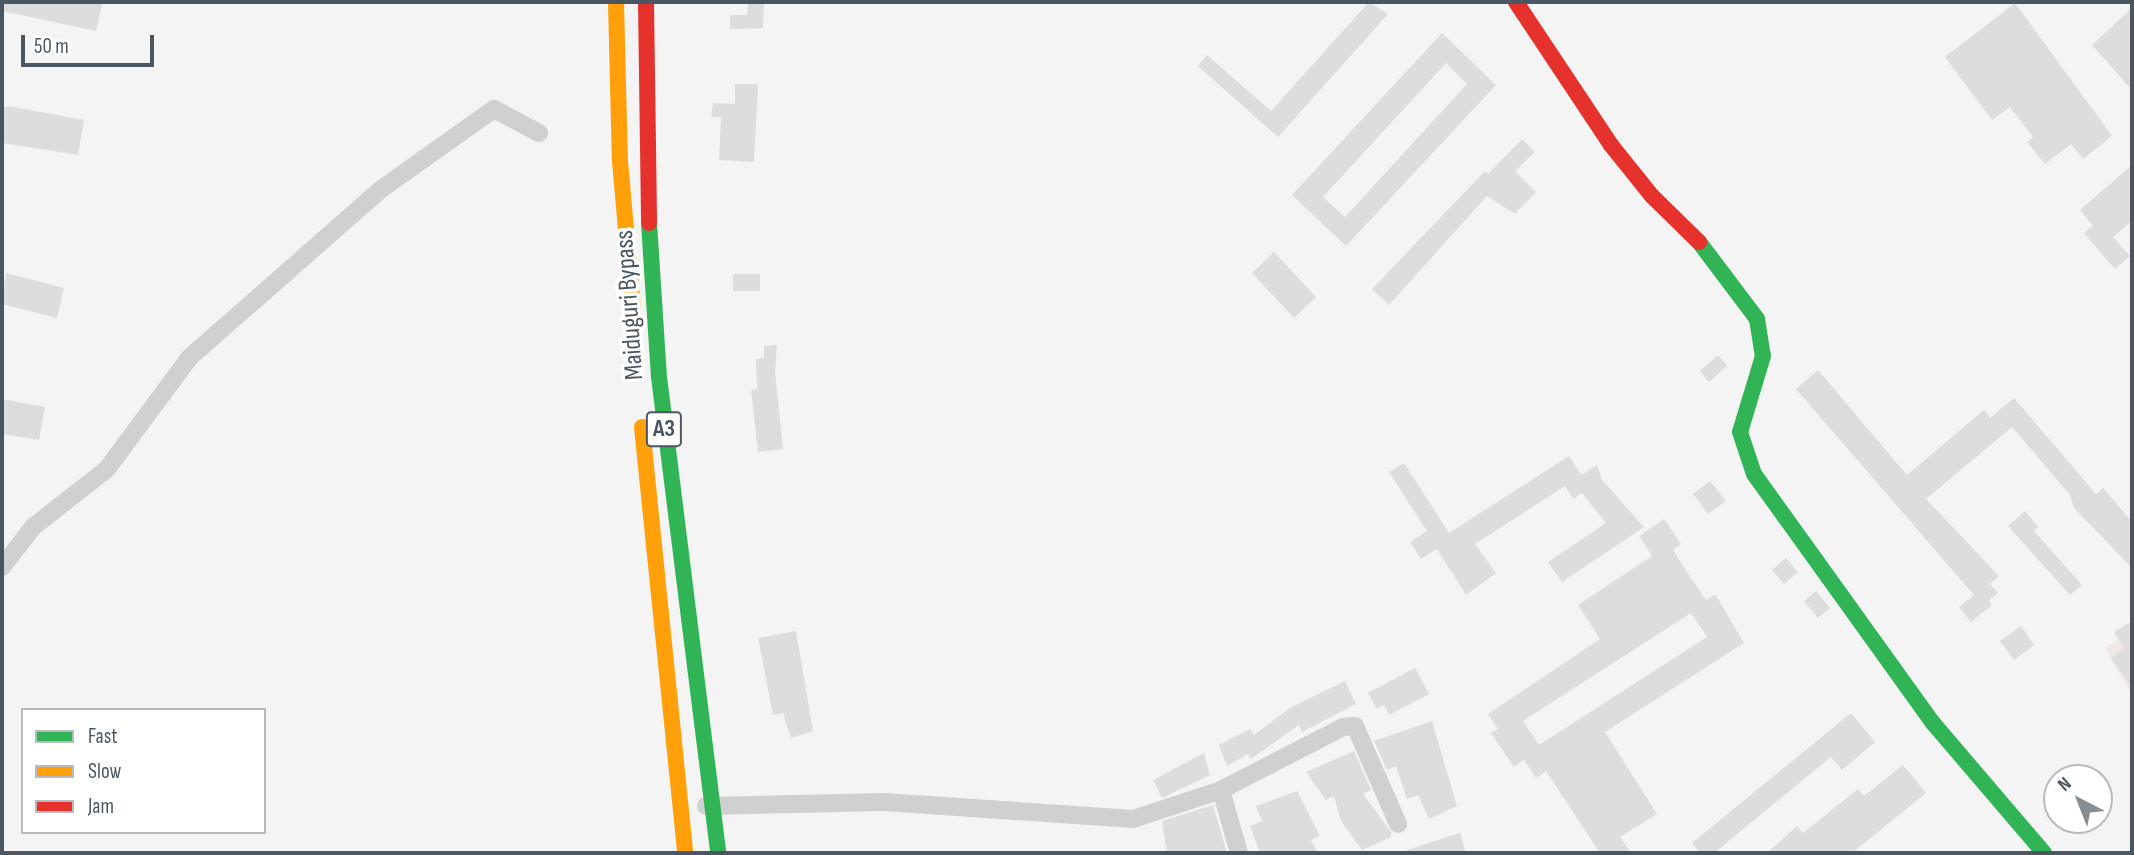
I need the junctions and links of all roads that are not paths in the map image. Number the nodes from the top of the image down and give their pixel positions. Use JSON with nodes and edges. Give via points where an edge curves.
{"nodes":[{"id":1,"x":616,"y":2,"type":"edge"},
{"id":2,"x":646,"y":2,"type":"edge"},
{"id":3,"x":1516,"y":2,"type":"edge"},
{"id":4,"x":539,"y":133,"type":"dead end"},
{"id":5,"x":635,"y":333,"type":"dead end"},
{"id":6,"x":642,"y":413,"type":"dead end"},
{"id":7,"x":2,"y":567,"type":"edge"},
{"id":8,"x":1221,"y":790,"type":"junction"},
{"id":9,"x":716,"y":805,"type":"junction"},
{"id":10,"x":682,"y":809,"type":"junction"},
{"id":11,"x":1398,"y":824,"type":"dead end"},
{"id":12,"x":685,"y":853,"type":"edge"},
{"id":13,"x":718,"y":853,"type":"edge"},
{"id":14,"x":1239,"y":853,"type":"edge"},
{"id":15,"x":2044,"y":853,"type":"edge"}],
"edges":[{"from":1,"to":5,"type":"main road","name":"Maiduguri Bypass","via":[[620,161]]},
{"from":2,"to":9,"type":"main road","name":"Maiduguri Bypass","number":"A3","via":[[649,216],[659,377],[674,524]]},
{"from":3,"to":15,"type":"main road","via":[[1611,145],[1652,196],[1704,247],[1757,319],[1763,356],[1740,432],[1754,474],[1933,723]]},
{"from":4,"to":7,"type":"street","via":[[494,109],[380,191],[189,358],[107,469],[33,527]]},
{"from":6,"to":10,"type":"main road","name":"Maiduguri Bypass","number":"A3","via":[[648,516]]},
{"from":8,"to":9,"type":"street","via":[[1133,819],[884,802]]},
{"from":8,"to":11,"type":"street","via":[[1343,727],[1355,726]]},
{"from":8,"to":14,"type":"street"},
{"from":9,"to":10,"type":"street"},
{"from":9,"to":13,"type":"main road","name":"Maiduguri Bypass","number":"A3"},
{"from":10,"to":12,"type":"main road","name":"Maiduguri Bypass","number":"A3"}]}
